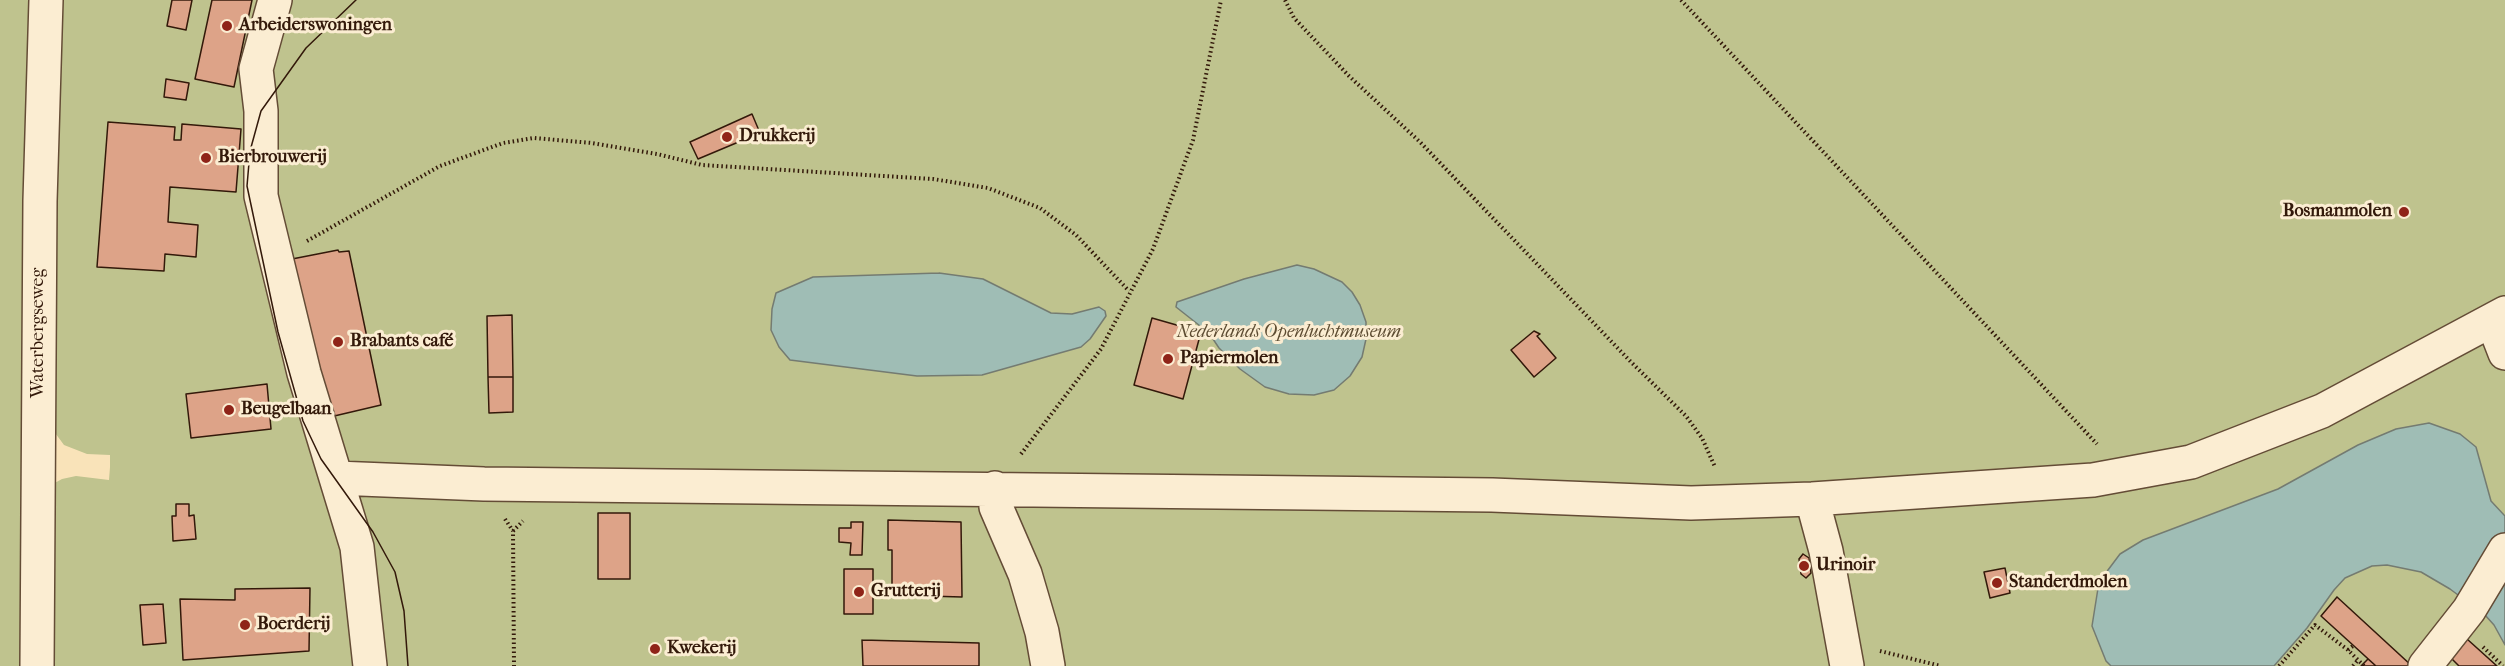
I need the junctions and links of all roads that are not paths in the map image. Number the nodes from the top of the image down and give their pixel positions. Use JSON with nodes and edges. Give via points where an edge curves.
{"nodes":[{"id":1,"x":46,"y":0,"type":"edge"},
{"id":2,"x":275,"y":0,"type":"edge"},
{"id":3,"x":2499,"y":317,"type":"edge"},
{"id":4,"x":2505,"y":353,"type":"edge"},
{"id":5,"x":336,"y":478,"type":"junction"},
{"id":6,"x":995,"y":488,"type":"junction"},
{"id":7,"x":1812,"y":500,"type":"junction"},
{"id":8,"x":2505,"y":550,"type":"edge"},
{"id":9,"x":1844,"y":654,"type":"edge"},
{"id":10,"x":37,"y":666,"type":"edge"},
{"id":11,"x":370,"y":666,"type":"edge"},
{"id":12,"x":1048,"y":666,"type":"edge"},
{"id":13,"x":2425,"y":666,"type":"edge"}],
"edges":[{"from":1,"to":10,"type":"street","name":"Waterbergseweg","via":[[40,213]]},
{"from":2,"to":5,"type":"street","via":[[256,69],[261,111],[261,196],[304,374]]},
{"from":3,"to":4,"type":"street"},
{"from":3,"to":7,"type":"street","via":[[2322,411],[2191,462],[2093,480]]},
{"from":5,"to":6,"type":"street","via":[[484,484]]},
{"from":5,"to":11,"type":"street","via":[[357,547]]},
{"from":6,"to":7,"type":"street","via":[[1492,495],[1691,503]]},
{"from":6,"to":12,"type":"street","via":[[996,507],[1024,574]]},
{"from":7,"to":9,"type":"street","via":[[1826,551]]},
{"from":8,"to":13,"type":"street","via":[[2469,610]]}]}
